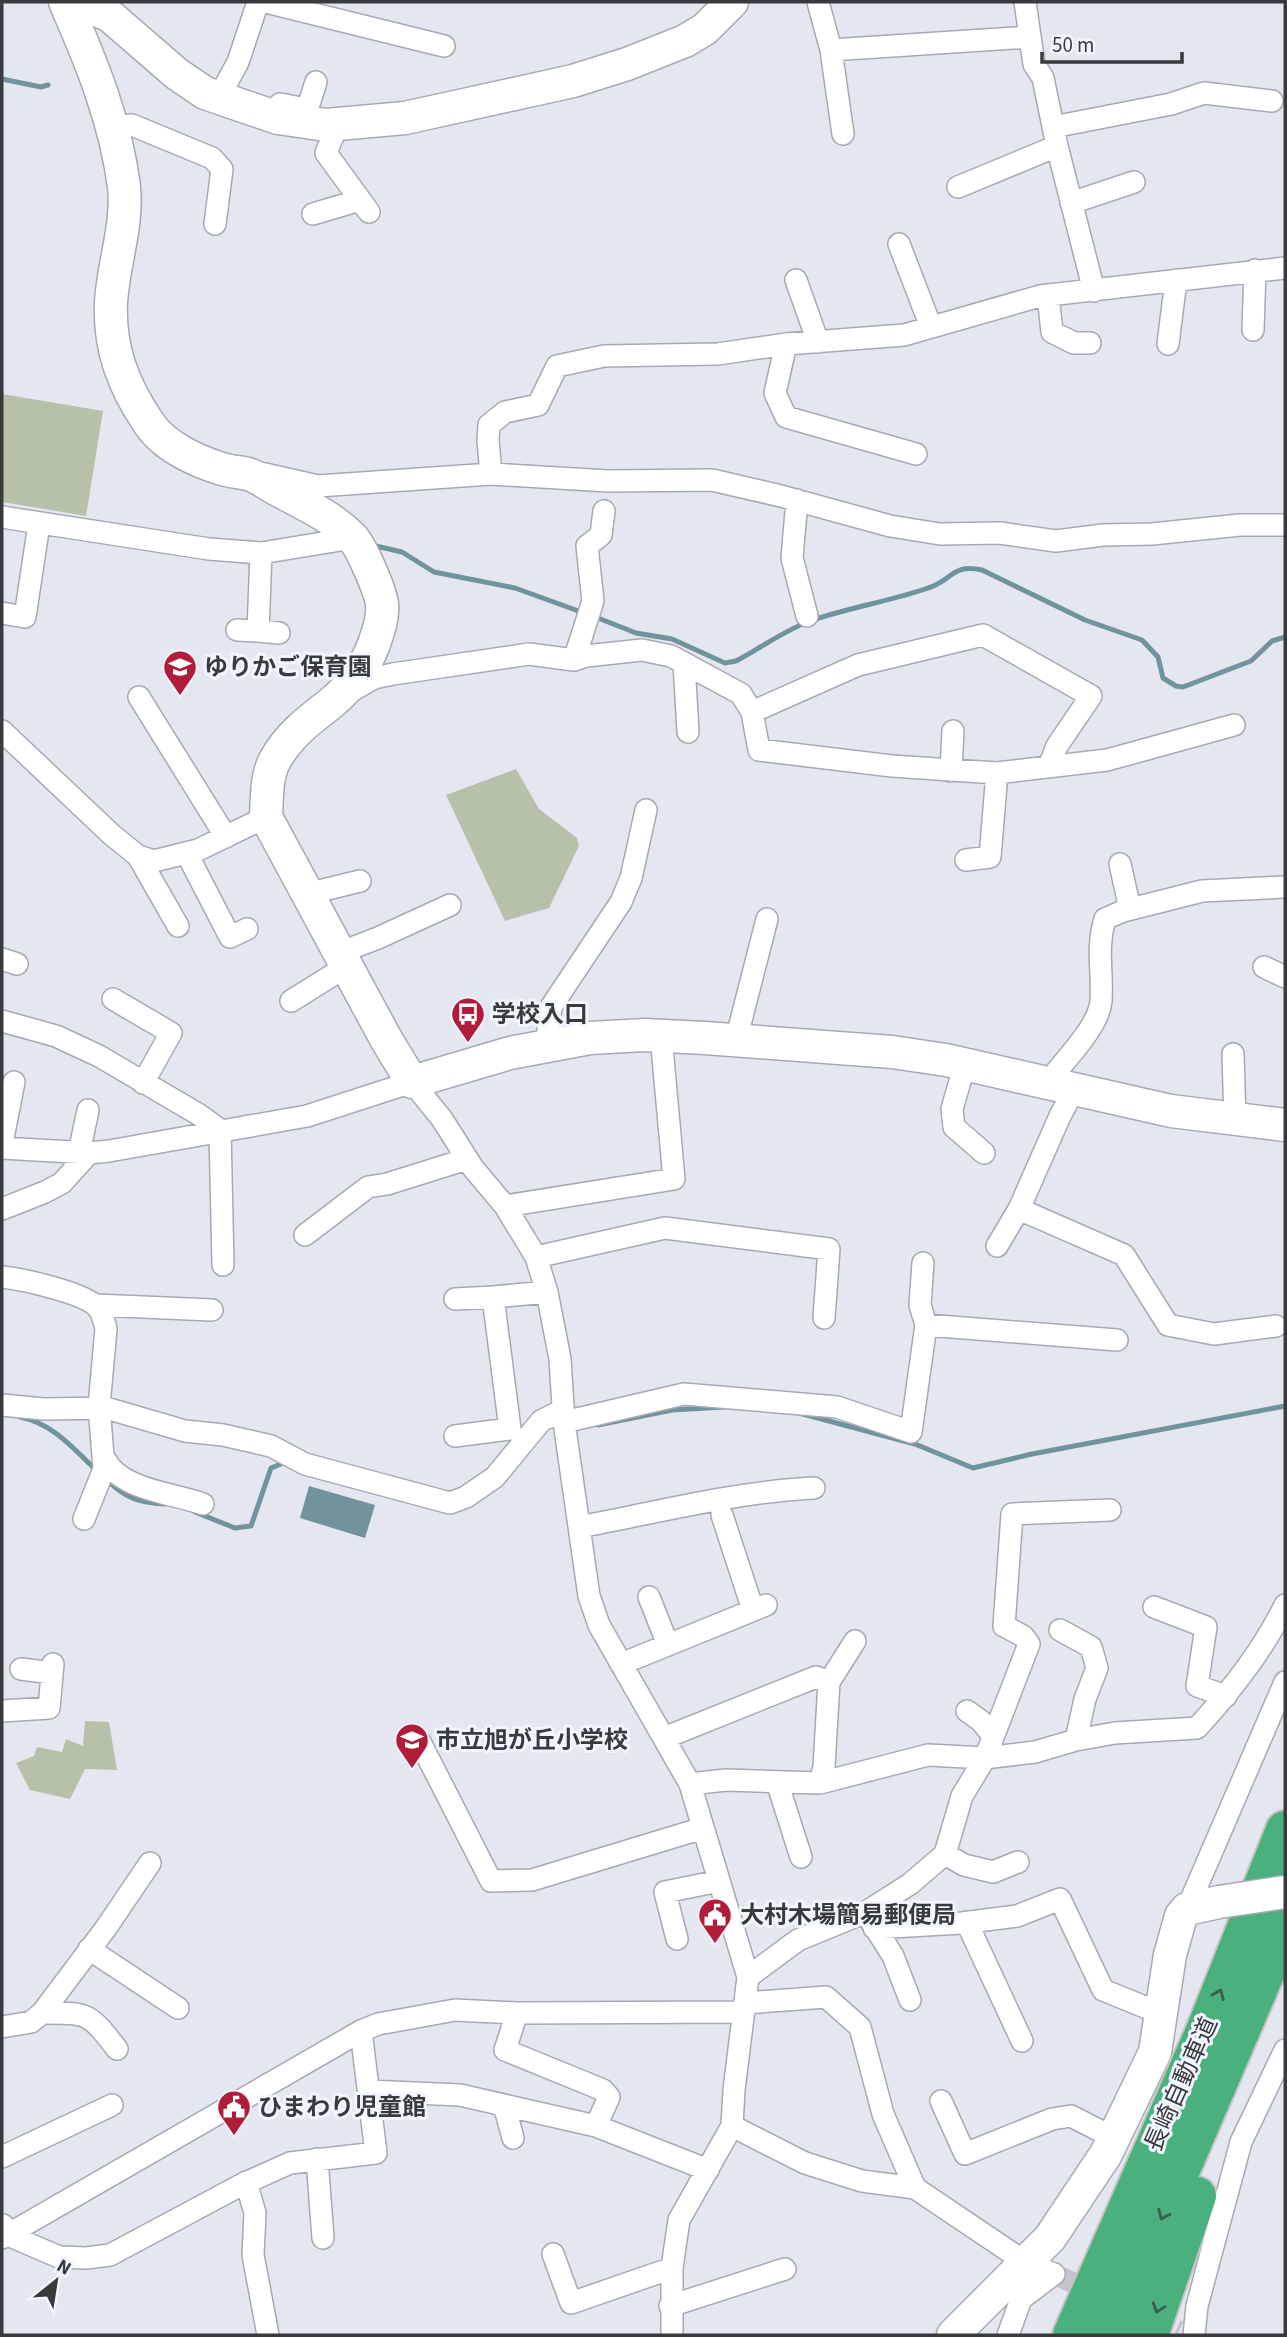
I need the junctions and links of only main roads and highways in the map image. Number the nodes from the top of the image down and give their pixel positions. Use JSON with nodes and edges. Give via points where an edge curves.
{"nodes":[{"id":1,"x":1285,"y":1830,"type":"edge"},
{"id":2,"x":1285,"y":1927,"type":"edge"},
{"id":3,"x":1285,"y":1942,"type":"edge"},
{"id":4,"x":1134,"y":2192,"type":"junction"},
{"id":5,"x":1178,"y":2334,"type":"edge"},
{"id":6,"x":1060,"y":2335,"type":"edge"},
{"id":7,"x":1072,"y":2335,"type":"edge"},
{"id":8,"x":1110,"y":2335,"type":"edge"}],
"edges":[{"from":4,"to":1,"type":"highway","name":"長崎自動車道","one_way":true,"via":[[1205,2031]]},
{"from":2,"to":8,"type":"highway","name":"長崎自動車道","one_way":true},
{"from":3,"to":5,"type":"highway","one_way":true},
{"from":4,"to":6,"type":"highway","via":[[1099,2252]]},
{"from":4,"to":7,"type":"highway","name":"長崎自動車道"}]}
